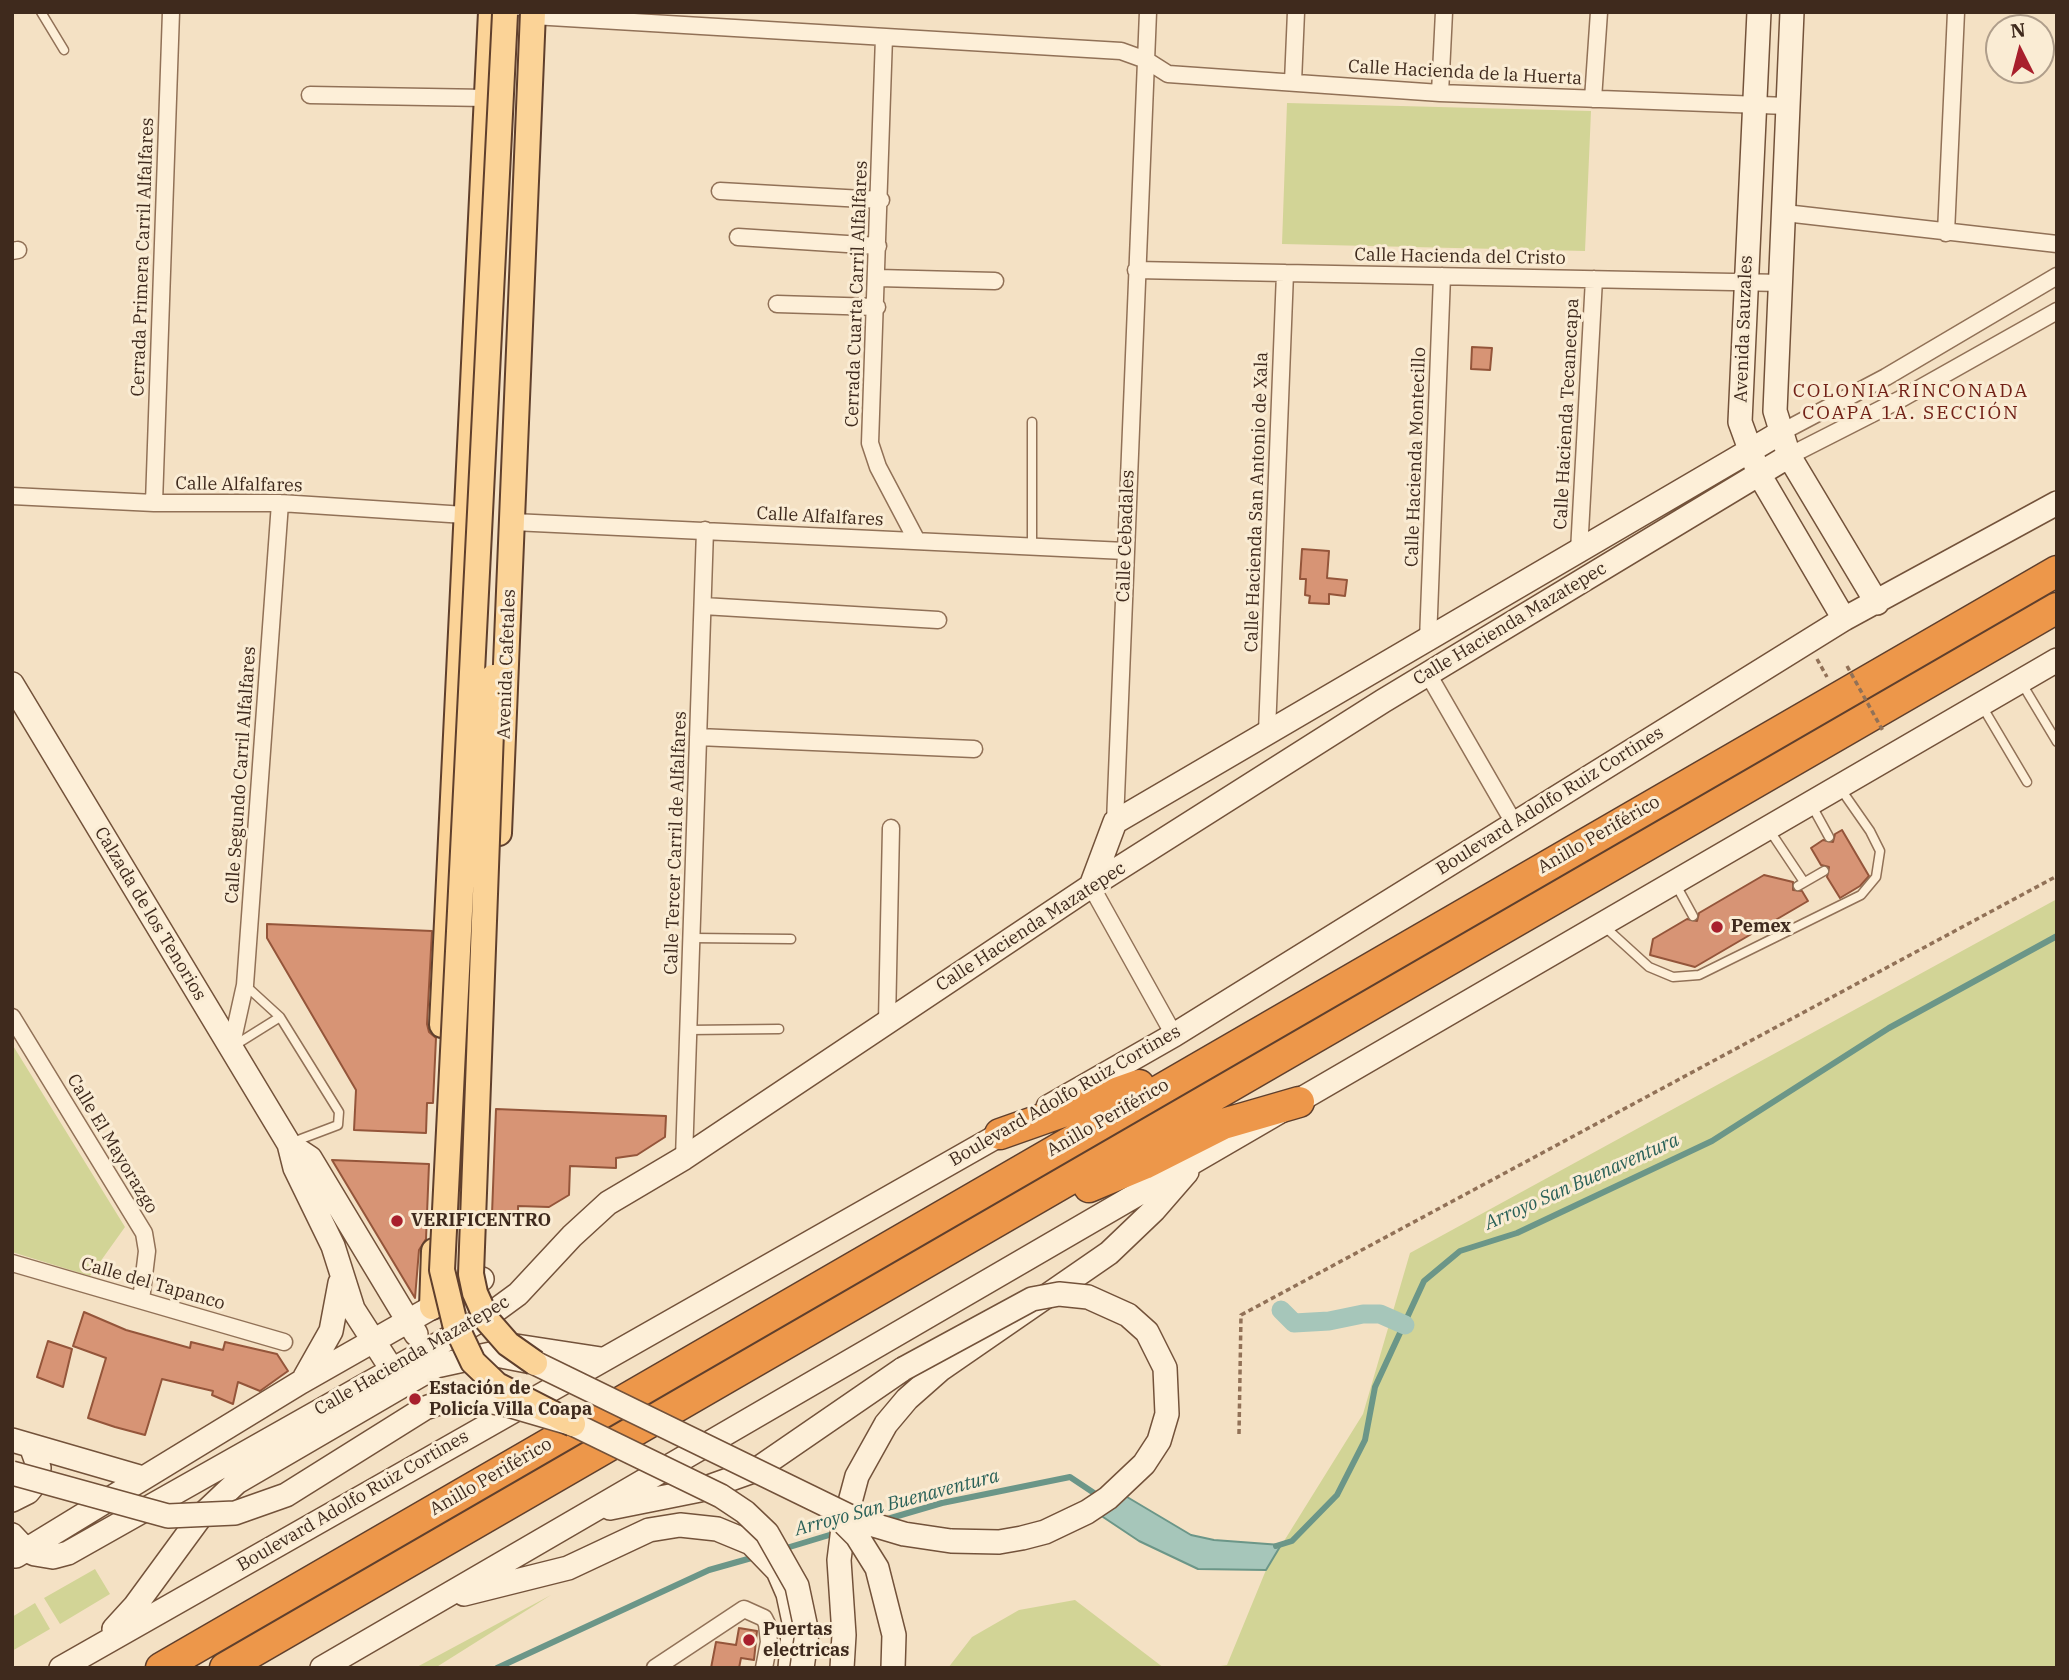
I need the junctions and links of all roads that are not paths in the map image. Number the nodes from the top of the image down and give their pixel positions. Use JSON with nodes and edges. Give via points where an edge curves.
{"nodes":[{"id":1,"x":41,"y":12,"type":"edge"},
{"id":2,"x":171,"y":12,"type":"edge"},
{"id":3,"x":1148,"y":12,"type":"edge"},
{"id":4,"x":1296,"y":12,"type":"edge"},
{"id":5,"x":1444,"y":12,"type":"edge"},
{"id":6,"x":1598,"y":12,"type":"edge"},
{"id":7,"x":1759,"y":12,"type":"edge"},
{"id":8,"x":1792,"y":12,"type":"edge"},
{"id":9,"x":1956,"y":12,"type":"edge"},
{"id":10,"x":501,"y":13,"type":"edge"},
{"id":11,"x":533,"y":14,"type":"edge"},
{"id":12,"x":690,"y":19,"type":"edge"},
{"id":13,"x":884,"y":37,"type":"junction"},
{"id":14,"x":64,"y":50,"type":"dead end"},
{"id":15,"x":1146,"y":60,"type":"junction"},
{"id":16,"x":1293,"y":82,"type":"junction"},
{"id":17,"x":1440,"y":93,"type":"junction"},
{"id":18,"x":310,"y":95,"type":"dead end"},
{"id":19,"x":486,"y":98,"type":"junction"},
{"id":20,"x":1593,"y":99,"type":"junction"},
{"id":21,"x":1754,"y":105,"type":"junction"},
{"id":22,"x":1787,"y":106,"type":"junction"},
{"id":23,"x":720,"y":191,"type":"dead end"},
{"id":24,"x":881,"y":200,"type":"junction"},
{"id":25,"x":1785,"y":213,"type":"junction"},
{"id":26,"x":1946,"y":233,"type":"junction"},
{"id":27,"x":738,"y":237,"type":"dead end"},
{"id":28,"x":2057,"y":244,"type":"edge"},
{"id":29,"x":878,"y":246,"type":"junction"},
{"id":30,"x":1136,"y":270,"type":"junction"},
{"id":31,"x":1285,"y":272,"type":"junction"},
{"id":32,"x":1442,"y":276,"type":"junction"},
{"id":33,"x":2057,"y":276,"type":"edge"},
{"id":34,"x":878,"y":278,"type":"junction"},
{"id":35,"x":1594,"y":279,"type":"junction"},
{"id":36,"x":995,"y":281,"type":"dead end"},
{"id":37,"x":1745,"y":282,"type":"junction"},
{"id":38,"x":1782,"y":283,"type":"junction"},
{"id":39,"x":777,"y":304,"type":"dead end"},
{"id":40,"x":877,"y":307,"type":"junction"},
{"id":41,"x":2057,"y":311,"type":"edge"},
{"id":42,"x":1742,"y":375,"type":"junction"},
{"id":43,"x":1777,"y":377,"type":"junction"},
{"id":44,"x":1886,"y":377,"type":"junction"},
{"id":45,"x":1899,"y":400,"type":"junction"},
{"id":46,"x":470,"y":414,"type":"junction"},
{"id":47,"x":519,"y":422,"type":"junction"},
{"id":48,"x":1032,"y":422,"type":"dead end"},
{"id":49,"x":1780,"y":433,"type":"junction"},
{"id":50,"x":1749,"y":452,"type":"junction"},
{"id":51,"x":1789,"y":456,"type":"junction"},
{"id":52,"x":1759,"y":474,"type":"junction"},
{"id":53,"x":12,"y":496,"type":"edge"},
{"id":54,"x":154,"y":503,"type":"junction"},
{"id":55,"x":280,"y":503,"type":"junction"},
{"id":56,"x":2057,"y":503,"type":"edge"},
{"id":57,"x":1660,"y":504,"type":"junction"},
{"id":58,"x":465,"y":515,"type":"junction"},
{"id":59,"x":513,"y":522,"type":"junction"},
{"id":60,"x":1673,"y":526,"type":"junction"},
{"id":61,"x":705,"y":530,"type":"junction"},
{"id":62,"x":916,"y":541,"type":"junction"},
{"id":63,"x":1032,"y":547,"type":"junction"},
{"id":64,"x":1125,"y":551,"type":"junction"},
{"id":65,"x":1579,"y":551,"type":"junction"},
{"id":66,"x":511,"y":559,"type":"junction"},
{"id":67,"x":2057,"y":572,"type":"edge"},
{"id":68,"x":1877,"y":603,"type":"junction"},
{"id":69,"x":703,"y":606,"type":"junction"},
{"id":70,"x":2057,"y":608,"type":"edge"},
{"id":71,"x":1844,"y":619,"type":"junction"},
{"id":72,"x":939,"y":620,"type":"dead end"},
{"id":73,"x":1428,"y":639,"type":"junction"},
{"id":74,"x":2057,"y":660,"type":"edge"},
{"id":75,"x":1428,"y":674,"type":"junction"},
{"id":76,"x":1366,"y":675,"type":"junction"},
{"id":77,"x":2021,"y":681,"type":"junction"},
{"id":78,"x":12,"y":684,"type":"edge"},
{"id":79,"x":1383,"y":701,"type":"junction"},
{"id":80,"x":1980,"y":704,"type":"junction"},
{"id":81,"x":1267,"y":732,"type":"junction"},
{"id":82,"x":698,"y":737,"type":"junction"},
{"id":83,"x":2057,"y":742,"type":"edge"},
{"id":84,"x":974,"y":749,"type":"dead end"},
{"id":85,"x":2027,"y":782,"type":"dead end"},
{"id":86,"x":1839,"y":787,"type":"junction"},
{"id":87,"x":1811,"y":803,"type":"junction"},
{"id":88,"x":1115,"y":822,"type":"junction"},
{"id":89,"x":1514,"y":823,"type":"junction"},
{"id":90,"x":891,"y":828,"type":"dead end"},
{"id":91,"x":1768,"y":828,"type":"junction"},
{"id":92,"x":1829,"y":837,"type":"dead end"},
{"id":93,"x":1824,"y":871,"type":"dead end"},
{"id":94,"x":1675,"y":883,"type":"junction"},
{"id":95,"x":1091,"y":886,"type":"junction"},
{"id":96,"x":1693,"y":916,"type":"dead end"},
{"id":97,"x":1602,"y":925,"type":"junction"},
{"id":98,"x":692,"y":937,"type":"junction"},
{"id":99,"x":791,"y":939,"type":"dead end"},
{"id":100,"x":245,"y":985,"type":"junction"},
{"id":101,"x":12,"y":1017,"type":"edge"},
{"id":102,"x":280,"y":1017,"type":"junction"},
{"id":103,"x":887,"y":1022,"type":"junction"},
{"id":104,"x":779,"y":1029,"type":"dead end"},
{"id":105,"x":688,"y":1030,"type":"junction"},
{"id":106,"x":1174,"y":1035,"type":"junction"},
{"id":107,"x":231,"y":1048,"type":"junction"},
{"id":108,"x":1208,"y":1060,"type":"junction"},
{"id":109,"x":1299,"y":1102,"type":"junction"},
{"id":110,"x":1000,"y":1134,"type":"junction"},
{"id":111,"x":289,"y":1144,"type":"junction"},
{"id":112,"x":684,"y":1158,"type":"junction"},
{"id":113,"x":1193,"y":1164,"type":"junction"},
{"id":114,"x":434,"y":1214,"type":"junction"},
{"id":115,"x":1009,"y":1215,"type":"junction"},
{"id":116,"x":482,"y":1225,"type":"junction"},
{"id":117,"x":12,"y":1263,"type":"edge"},
{"id":118,"x":340,"y":1273,"type":"junction"},
{"id":119,"x":482,"y":1279,"type":"junction"},
{"id":120,"x":141,"y":1300,"type":"junction"},
{"id":121,"x":432,"y":1307,"type":"junction"},
{"id":122,"x":488,"y":1316,"type":"junction"},
{"id":123,"x":409,"y":1321,"type":"junction"},
{"id":124,"x":373,"y":1341,"type":"junction"},
{"id":125,"x":284,"y":1342,"type":"dead end"},
{"id":126,"x":425,"y":1349,"type":"junction"},
{"id":127,"x":601,"y":1359,"type":"junction"},
{"id":128,"x":535,"y":1363,"type":"junction"},
{"id":129,"x":391,"y":1368,"type":"junction"},
{"id":130,"x":301,"y":1381,"type":"junction"},
{"id":131,"x":573,"y":1424,"type":"junction"},
{"id":132,"x":22,"y":1443,"type":"edge"},
{"id":133,"x":12,"y":1473,"type":"edge"},
{"id":134,"x":143,"y":1478,"type":"junction"},
{"id":135,"x":818,"y":1499,"type":"junction"},
{"id":136,"x":12,"y":1500,"type":"edge"},
{"id":137,"x":594,"y":1511,"type":"junction"},
{"id":138,"x":17,"y":1548,"type":"edge"},
{"id":139,"x":441,"y":1599,"type":"junction"},
{"id":140,"x":62,"y":1667,"type":"edge"},
{"id":141,"x":657,"y":1667,"type":"edge"},
{"id":142,"x":161,"y":1668,"type":"edge"},
{"id":143,"x":225,"y":1668,"type":"edge"},
{"id":144,"x":323,"y":1668,"type":"edge"},
{"id":145,"x":764,"y":1668,"type":"edge"},
{"id":146,"x":790,"y":1668,"type":"edge"},
{"id":147,"x":802,"y":1668,"type":"edge"},
{"id":148,"x":842,"y":1668,"type":"edge"},
{"id":149,"x":893,"y":1668,"type":"edge"}],
"edges":[{"from":1,"to":14,"type":"lane"},
{"from":2,"to":54,"type":"street","name":"Cerrada Primera Carril Alfalfares"},
{"from":3,"to":15,"type":"street","name":"Calle Cebadales"},
{"from":4,"to":16,"type":"street"},
{"from":5,"to":17,"type":"street"},
{"from":6,"to":20,"type":"street"},
{"from":7,"to":21,"type":"main road","name":"Avenida Sauzales"},
{"from":8,"to":22,"type":"main road","name":"Avenida Sauzales"},
{"from":9,"to":26,"type":"street"},
{"from":10,"to":19,"type":"main road"},
{"from":10,"to":131,"type":"main road","bridge":true,"via":[[442,1270],[452,1315],[473,1362],[497,1385]]},
{"from":11,"to":12,"type":"street","name":"Calle Hacienda de la Huerta"},
{"from":11,"to":47,"type":"main road","name":"Avenida Cafetales"},
{"from":12,"to":13,"type":"street","name":"Calle Hacienda de la Huerta"},
{"from":13,"to":15,"type":"street","name":"Calle Hacienda de la Huerta","via":[[1121,51]]},
{"from":13,"to":24,"type":"street","name":"Cerrada Cuarta Carril Alfalfares"},
{"from":15,"to":16,"type":"street","name":"Calle Hacienda de la Huerta","via":[[1168,74]]},
{"from":15,"to":30,"type":"street","name":"Calle Cebadales"},
{"from":16,"to":17,"type":"street","name":"Calle Hacienda de la Huerta"},
{"from":17,"to":20,"type":"street","name":"Calle Hacienda de la Huerta"},
{"from":18,"to":19,"type":"street"},
{"from":19,"to":46,"type":"main road"},
{"from":20,"to":21,"type":"street","name":"Calle Hacienda de la Huerta"},
{"from":21,"to":22,"type":"street","name":"Calle Hacienda de la Huerta"},
{"from":21,"to":37,"type":"main road","name":"Avenida Sauzales"},
{"from":22,"to":25,"type":"main road","name":"Avenida Sauzales"},
{"from":23,"to":24,"type":"street"},
{"from":24,"to":29,"type":"street","name":"Cerrada Cuarta Carril Alfalfares"},
{"from":25,"to":26,"type":"street"},
{"from":25,"to":38,"type":"main road","name":"Avenida Sauzales"},
{"from":26,"to":28,"type":"street"},
{"from":27,"to":29,"type":"street"},
{"from":29,"to":34,"type":"street","name":"Cerrada Cuarta Carril Alfalfares"},
{"from":30,"to":31,"type":"street","name":"Calle Hacienda del Cristo"},
{"from":30,"to":64,"type":"street","name":"Calle Cebadales"},
{"from":31,"to":32,"type":"street","name":"Calle Hacienda del Cristo"},
{"from":31,"to":81,"type":"street","name":"Calle Hacienda San Antonio de Xala"},
{"from":32,"to":35,"type":"street","name":"Calle Hacienda del Cristo"},
{"from":32,"to":73,"type":"street","name":"Calle Hacienda Montecillo"},
{"from":33,"to":44,"type":"street","name":"Calle Hacienda Mazatepec"},
{"from":34,"to":36,"type":"street"},
{"from":34,"to":40,"type":"street","name":"Cerrada Cuarta Carril Alfalfares"},
{"from":35,"to":37,"type":"street","name":"Calle Hacienda del Cristo"},
{"from":35,"to":65,"type":"street","name":"Calle Hacienda Tecanecapa"},
{"from":37,"to":38,"type":"street","name":"Calle Hacienda del Cristo"},
{"from":37,"to":42,"type":"main road","name":"Avenida Sauzales"},
{"from":38,"to":43,"type":"main road","name":"Avenida Sauzales"},
{"from":39,"to":40,"type":"street"},
{"from":40,"to":62,"type":"street","name":"Cerrada Cuarta Carril Alfalfares","via":[[870,443]]},
{"from":41,"to":45,"type":"street","name":"Calle Hacienda Mazatepec"},
{"from":42,"to":43,"type":"main road"},
{"from":42,"to":50,"type":"main road","name":"Avenida Sauzales","via":[[1740,422]]},
{"from":43,"to":49,"type":"main road","name":"Avenida Sauzales","via":[[1775,411]]},
{"from":44,"to":45,"type":"street"},
{"from":44,"to":49,"type":"street","name":"Calle Hacienda Mazatepec"},
{"from":45,"to":51,"type":"street","name":"Calle Hacienda Mazatepec"},
{"from":46,"to":47,"type":"main road","via":[[482,436],[496,442],[514,435]]},
{"from":46,"to":58,"type":"main road"},
{"from":47,"to":59,"type":"main road","name":"Avenida Cafetales"},
{"from":48,"to":63,"type":"lane"},
{"from":49,"to":50,"type":"main road","name":"Calle Hacienda Mazatepec"},
{"from":49,"to":51,"type":"main road","name":"Avenida Sauzales"},
{"from":50,"to":52,"type":"main road","name":"Avenida Sauzales"},
{"from":50,"to":57,"type":"main road","name":"Calle Hacienda Mazatepec"},
{"from":51,"to":52,"type":"main road","name":"Calle Hacienda Mazatepec"},
{"from":51,"to":68,"type":"main road","name":"Avenida Sauzales"},
{"from":52,"to":60,"type":"main road","name":"Calle Hacienda Mazatepec"},
{"from":52,"to":71,"type":"main road","name":"Avenida Sauzales"},
{"from":53,"to":54,"type":"street","name":"Calle Alfalfares"},
{"from":54,"to":55,"type":"street","name":"Calle Alfalfares"},
{"from":55,"to":58,"type":"street","name":"Calle Alfalfares"},
{"from":55,"to":100,"type":"street","name":"Calle Segundo Carril Alfalfares"},
{"from":56,"to":68,"type":"main road","name":"Boulevard Adolfo Ruiz Cortines"},
{"from":57,"to":60,"type":"main road"},
{"from":57,"to":65,"type":"main road","name":"Calle Hacienda Mazatepec"},
{"from":58,"to":114,"type":"main road"},
{"from":59,"to":61,"type":"street","name":"Calle Alfalfares"},
{"from":59,"to":66,"type":"main road","name":"Avenida Cafetales"},
{"from":60,"to":75,"type":"main road","name":"Calle Hacienda Mazatepec"},
{"from":61,"to":62,"type":"street","name":"Calle Alfalfares"},
{"from":61,"to":69,"type":"street","name":"Calle Tercer Carril de Alfalfares"},
{"from":62,"to":63,"type":"street","name":"Calle Alfalfares"},
{"from":63,"to":64,"type":"street","name":"Calle Alfalfares"},
{"from":64,"to":88,"type":"street","name":"Calle Cebadales"},
{"from":65,"to":73,"type":"main road","name":"Calle Hacienda Mazatepec"},
{"from":66,"to":116,"type":"main road","name":"Avenida Cafetales"},
{"from":66,"to":128,"type":"main road","bridge":true,"via":[[493,677],[471,1274],[487,1320],[508,1344]]},
{"from":67,"to":108,"type":"highway","name":"Anillo Periférico"},
{"from":68,"to":71,"type":"main road","name":"Boulevard Adolfo Ruiz Cortines"},
{"from":69,"to":72,"type":"street"},
{"from":69,"to":82,"type":"street","name":"Calle Tercer Carril de Alfalfares"},
{"from":70,"to":115,"type":"highway","name":"Anillo Periférico"},
{"from":71,"to":89,"type":"main road","name":"Boulevard Adolfo Ruiz Cortines"},
{"from":73,"to":76,"type":"main road","name":"Calle Hacienda Mazatepec"},
{"from":74,"to":77,"type":"main road"},
{"from":75,"to":79,"type":"main road","name":"Calle Hacienda Mazatepec"},
{"from":75,"to":89,"type":"street"},
{"from":76,"to":79,"type":"main road"},
{"from":76,"to":81,"type":"main road","name":"Calle Hacienda Mazatepec"},
{"from":77,"to":80,"type":"main road"},
{"from":77,"to":83,"type":"lane"},
{"from":78,"to":107,"type":"main road","name":"Calzada de los Tenorios"},
{"from":79,"to":95,"type":"main road","name":"Calle Hacienda Mazatepec"},
{"from":80,"to":85,"type":"lane"},
{"from":80,"to":86,"type":"main road"},
{"from":81,"to":88,"type":"main road","name":"Calle Hacienda Mazatepec"},
{"from":82,"to":84,"type":"street"},
{"from":82,"to":98,"type":"street","name":"Calle Tercer Carril de Alfalfares"},
{"from":86,"to":87,"type":"main road"},
{"from":86,"to":97,"type":"lane","via":[[1880,851],[1876,877],[1860,895],[1699,975],[1673,977],[1649,967]]},
{"from":87,"to":91,"type":"main road"},
{"from":87,"to":92,"type":"lane"},
{"from":88,"to":95,"type":"main road","name":"Calle Cebadales"},
{"from":89,"to":106,"type":"main road","name":"Boulevard Adolfo Ruiz Cortines"},
{"from":90,"to":103,"type":"street"},
{"from":91,"to":93,"type":"lane","via":[[1801,884]]},
{"from":91,"to":94,"type":"main road"},
{"from":94,"to":96,"type":"lane"},
{"from":94,"to":97,"type":"main road"},
{"from":95,"to":103,"type":"main road","name":"Calle Hacienda Mazatepec"},
{"from":95,"to":106,"type":"street"},
{"from":97,"to":109,"type":"main road"},
{"from":98,"to":99,"type":"lane"},
{"from":98,"to":105,"type":"street","name":"Calle Tercer Carril de Alfalfares"},
{"from":100,"to":102,"type":"lane"},
{"from":100,"to":107,"type":"street","name":"Calle Segundo Carril Alfalfares"},
{"from":101,"to":120,"type":"street","name":"Calle El Mayorazgo","via":[[144,1233],[147,1251]]},
{"from":102,"to":107,"type":"lane"},
{"from":102,"to":111,"type":"lane","via":[[340,1118],[338,1125]]},
{"from":103,"to":112,"type":"main road","name":"Calle Hacienda Mazatepec"},
{"from":104,"to":105,"type":"lane"},
{"from":105,"to":112,"type":"street","name":"Calle Tercer Carril de Alfalfares"},
{"from":106,"to":110,"type":"main road","name":"Boulevard Adolfo Ruiz Cortines"},
{"from":107,"to":111,"type":"main road","name":"Calzada de los Tenorios"},
{"from":108,"to":110,"type":"highway"},
{"from":108,"to":142,"type":"highway","name":"Anillo Periférico"},
{"from":109,"to":113,"type":"main road"},
{"from":109,"to":115,"type":"highway","via":[[1223,1124],[1119,1174]]},
{"from":110,"to":127,"type":"main road","name":"Boulevard Adolfo Ruiz Cortines"},
{"from":111,"to":118,"type":"main road","name":"Calzada de los Tenorios"},
{"from":111,"to":123,"type":"main road","name":"Calzada de los Tenorios","via":[[310,1158]]},
{"from":112,"to":122,"type":"main road","name":"Calle Hacienda Mazatepec","via":[[608,1203],[518,1294]]},
{"from":113,"to":137,"type":"main road"},
{"from":113,"to":148,"type":"main road","bridge":true,"via":[[1109,1253],[941,1369],[886,1424],[857,1476],[840,1544]]},
{"from":114,"to":116,"type":"main road","via":[[450,1234],[474,1236]]},
{"from":114,"to":121,"type":"main road"},
{"from":115,"to":143,"type":"highway","name":"Anillo Periférico"},
{"from":116,"to":119,"type":"main road","name":"Avenida Cafetales"},
{"from":117,"to":120,"type":"street","name":"Calle del Tapanco"},
{"from":118,"to":124,"type":"main road","name":"Calzada de los Tenorios","via":[[353,1309]]},
{"from":118,"to":130,"type":"main road","via":[[331,1331]]},
{"from":119,"to":121,"type":"main road","name":"Calle Hacienda Mazatepec"},
{"from":119,"to":122,"type":"main road","name":"Avenida Cafetales"},
{"from":120,"to":125,"type":"street","name":"Calle del Tapanco"},
{"from":121,"to":122,"type":"main road","via":[[457,1315]]},
{"from":121,"to":123,"type":"main road","name":"Calle Hacienda Mazatepec"},
{"from":122,"to":126,"type":"main road","name":"Calle Hacienda Mazatepec"},
{"from":122,"to":127,"type":"main road","via":[[507,1340],[522,1349]]},
{"from":123,"to":124,"type":"main road","name":"Calle Hacienda Mazatepec"},
{"from":123,"to":126,"type":"main road","name":"Calzada de los Tenorios"},
{"from":124,"to":129,"type":"main road","name":"Calzada de los Tenorios"},
{"from":124,"to":130,"type":"main road","name":"Calle Hacienda Mazatepec"},
{"from":126,"to":129,"type":"main road","name":"Calle Hacienda Mazatepec"},
{"from":127,"to":140,"type":"main road","name":"Boulevard Adolfo Ruiz Cortines"},
{"from":128,"to":135,"type":"main road","bridge":true},
{"from":128,"to":140,"type":"main road","bridge":true,"via":[[491,1354],[436,1366],[222,1493],[117,1626]]},
{"from":129,"to":138,"type":"main road","name":"Calle Hacienda Mazatepec","via":[[85,1545],[53,1557]]},
{"from":130,"to":134,"type":"main road","name":"Calle Hacienda Mazatepec"},
{"from":131,"to":133,"type":"main road","bridge":true,"via":[[488,1401],[451,1399],[425,1408],[286,1495],[247,1510],[207,1517],[146,1512]]},
{"from":131,"to":147,"type":"main road","bridge":true,"via":[[721,1496],[767,1533],[791,1570],[802,1601],[807,1633]]},
{"from":132,"to":134,"type":"main road"},
{"from":132,"to":136,"type":"main road","via":[[39,1468],[37,1482]]},
{"from":134,"to":138,"type":"main road","name":"Calle Hacienda Mazatepec"},
{"from":135,"to":137,"type":"main road","bridge":true,"via":[[857,1520],[916,1536],[975,1542],[1045,1532],[1087,1512],[1126,1482],[1152,1453],[1167,1414],[1165,1368],[1147,1332],[1128,1315],[1081,1296],[1046,1295],[1019,1304],[903,1368],[756,1470],[700,1489]]},
{"from":135,"to":149,"type":"main road","bridge":true,"via":[[848,1524],[877,1568],[894,1635]]},
{"from":137,"to":139,"type":"main road"},
{"from":139,"to":144,"type":"main road"},
{"from":139,"to":146,"type":"main road","via":[[568,1568],[649,1530],[697,1525],[751,1543],[771,1562],[783,1581],[794,1622]]},
{"from":141,"to":145,"type":"street","via":[[744,1609],[767,1624]]}]}
